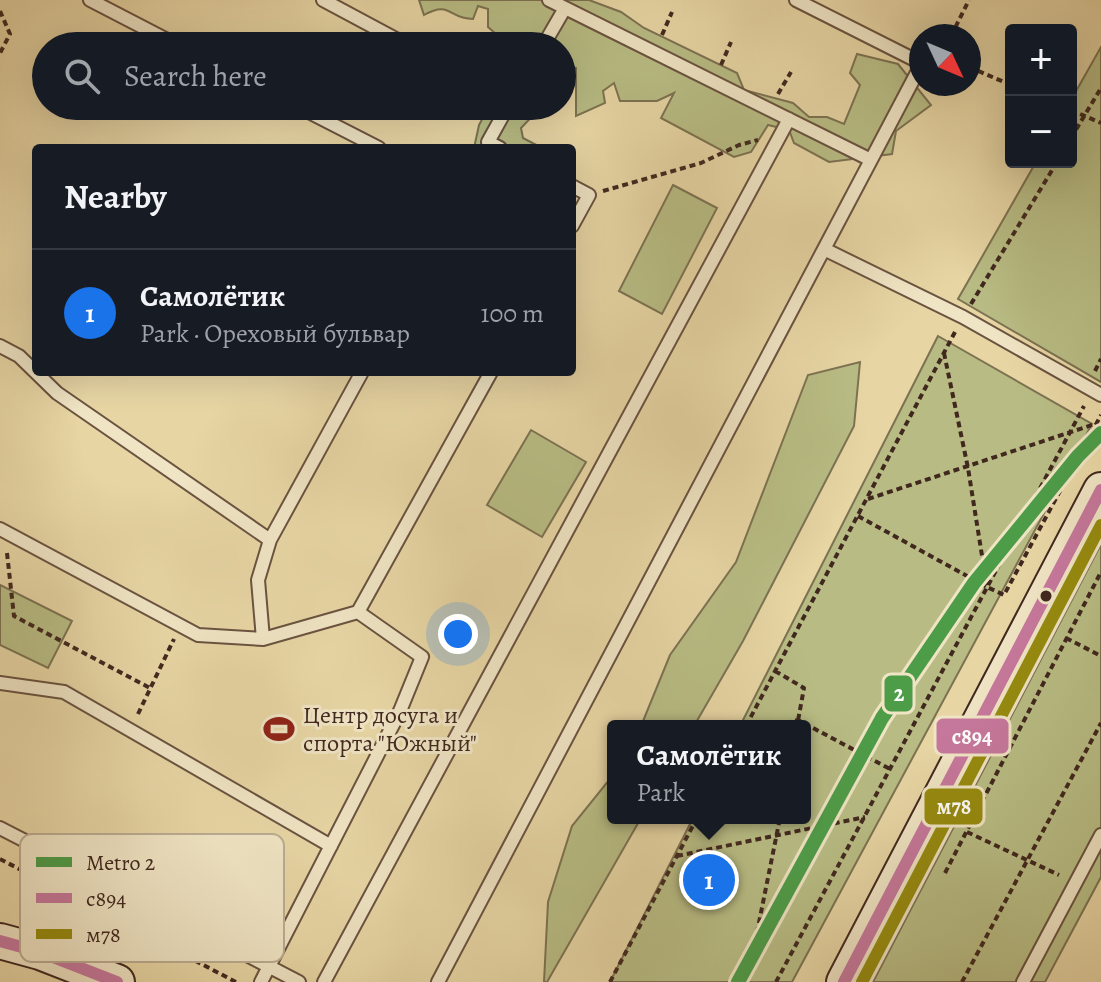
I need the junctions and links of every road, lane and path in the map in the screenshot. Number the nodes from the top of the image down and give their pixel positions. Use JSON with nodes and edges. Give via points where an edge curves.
{"nodes":[{"id":1,"x":90,"y":0,"type":"edge"},
{"id":2,"x":323,"y":0,"type":"edge"},
{"id":3,"x":549,"y":0,"type":"edge"},
{"id":4,"x":796,"y":0,"type":"edge"},
{"id":5,"x":969,"y":0,"type":"edge"},
{"id":6,"x":565,"y":8,"type":"junction"},
{"id":7,"x":0,"y":11,"type":"edge"},
{"id":8,"x":672,"y":12,"type":"dead end"},
{"id":9,"x":957,"y":24,"type":"edge"},
{"id":10,"x":152,"y":32,"type":"edge"},
{"id":11,"x":383,"y":32,"type":"edge"},
{"id":12,"x":551,"y":32,"type":"edge"},
{"id":13,"x":731,"y":42,"type":"dead end"},
{"id":14,"x":654,"y":52,"type":"junction"},
{"id":15,"x":0,"y":53,"type":"edge"},
{"id":16,"x":909,"y":58,"type":"edge"},
{"id":17,"x":791,"y":72,"type":"dead end"},
{"id":18,"x":981,"y":72,"type":"edge"},
{"id":19,"x":713,"y":81,"type":"junction"},
{"id":20,"x":1005,"y":82,"type":"edge"},
{"id":21,"x":909,"y":87,"type":"edge"},
{"id":22,"x":1101,"y":88,"type":"edge"},
{"id":23,"x":770,"y":109,"type":"junction"},
{"id":24,"x":1077,"y":113,"type":"edge"},
{"id":25,"x":1084,"y":116,"type":"junction"},
{"id":26,"x":789,"y":119,"type":"junction"},
{"id":27,"x":324,"y":120,"type":"edge"},
{"id":28,"x":502,"y":120,"type":"edge"},
{"id":29,"x":1101,"y":123,"type":"edge"},
{"id":30,"x":1077,"y":128,"type":"edge"},
{"id":31,"x":780,"y":135,"type":"junction"},
{"id":32,"x":371,"y":144,"type":"edge"},
{"id":33,"x":491,"y":144,"type":"edge"},
{"id":34,"x":871,"y":160,"type":"junction"},
{"id":35,"x":1053,"y":168,"type":"edge"},
{"id":36,"x":576,"y":188,"type":"edge"},
{"id":37,"x":589,"y":195,"type":"junction"},
{"id":38,"x":576,"y":219,"type":"edge"},
{"id":39,"x":824,"y":249,"type":"junction"},
{"id":40,"x":963,"y":317,"type":"junction"},
{"id":41,"x":0,"y":346,"type":"edge"},
{"id":42,"x":943,"y":351,"type":"junction"},
{"id":43,"x":32,"y":369,"type":"edge"},
{"id":44,"x":40,"y":376,"type":"edge"},
{"id":45,"x":360,"y":376,"type":"edge"},
{"id":46,"x":489,"y":376,"type":"edge"},
{"id":47,"x":1101,"y":395,"type":"edge"},
{"id":48,"x":1101,"y":415,"type":"edge"},
{"id":49,"x":1097,"y":423,"type":"junction"},
{"id":50,"x":1069,"y":434,"type":"junction"},
{"id":51,"x":968,"y":468,"type":"junction"},
{"id":52,"x":1101,"y":490,"type":"edge"},
{"id":53,"x":866,"y":499,"type":"junction"},
{"id":54,"x":858,"y":516,"type":"junction"},
{"id":55,"x":3,"y":531,"type":"edge"},
{"id":56,"x":270,"y":540,"type":"junction"},
{"id":57,"x":1101,"y":572,"type":"edge"},
{"id":58,"x":987,"y":587,"type":"junction"},
{"id":59,"x":358,"y":612,"type":"junction"},
{"id":60,"x":180,"y":626,"type":"junction"},
{"id":61,"x":1066,"y":638,"type":"junction"},
{"id":62,"x":263,"y":639,"type":"junction"},
{"id":63,"x":1101,"y":656,"type":"edge"},
{"id":64,"x":775,"y":671,"type":"junction"},
{"id":65,"x":0,"y":683,"type":"edge"},
{"id":66,"x":150,"y":688,"type":"junction"},
{"id":67,"x":749,"y":720,"type":"edge"},
{"id":68,"x":799,"y":720,"type":"edge"},
{"id":69,"x":1101,"y":723,"type":"edge"},
{"id":70,"x":130,"y":730,"type":"junction"},
{"id":71,"x":811,"y":730,"type":"edge"},
{"id":72,"x":890,"y":769,"type":"junction"},
{"id":73,"x":865,"y":817,"type":"junction"},
{"id":74,"x":694,"y":824,"type":"edge"},
{"id":75,"x":779,"y":824,"type":"edge"},
{"id":76,"x":0,"y":828,"type":"edge"},
{"id":77,"x":967,"y":832,"type":"junction"},
{"id":78,"x":1101,"y":835,"type":"edge"},
{"id":79,"x":776,"y":836,"type":"junction"},
{"id":80,"x":20,"y":838,"type":"edge"},
{"id":81,"x":331,"y":846,"type":"junction"},
{"id":82,"x":677,"y":856,"type":"junction"},
{"id":83,"x":0,"y":859,"type":"edge"},
{"id":84,"x":1027,"y":861,"type":"junction"},
{"id":85,"x":20,"y":869,"type":"edge"},
{"id":86,"x":945,"y":873,"type":"dead end"},
{"id":87,"x":1076,"y":883,"type":"junction"},
{"id":88,"x":284,"y":938,"type":"edge"},
{"id":89,"x":0,"y":941,"type":"edge"},
{"id":90,"x":20,"y":946,"type":"edge"},
{"id":91,"x":66,"y":962,"type":"edge"},
{"id":92,"x":198,"y":962,"type":"edge"},
{"id":93,"x":259,"y":962,"type":"edge"},
{"id":94,"x":272,"y":962,"type":"edge"},
{"id":95,"x":269,"y":967,"type":"junction"},
{"id":96,"x":117,"y":982,"type":"edge"},
{"id":97,"x":236,"y":982,"type":"edge"},
{"id":98,"x":261,"y":982,"type":"edge"},
{"id":99,"x":299,"y":982,"type":"edge"},
{"id":100,"x":324,"y":982,"type":"edge"},
{"id":101,"x":438,"y":982,"type":"edge"},
{"id":102,"x":610,"y":982,"type":"edge"},
{"id":103,"x":747,"y":982,"type":"edge"},
{"id":104,"x":776,"y":982,"type":"edge"},
{"id":105,"x":844,"y":982,"type":"edge"},
{"id":106,"x":962,"y":982,"type":"edge"},
{"id":107,"x":1023,"y":982,"type":"edge"}],
"edges":[{"from":1,"to":10,"type":"lane"},
{"from":2,"to":11,"type":"lane"},
{"from":3,"to":6,"type":"lane"},
{"from":4,"to":16,"type":"lane"},
{"from":5,"to":9,"type":"path"},
{"from":6,"to":12,"type":"lane"},
{"from":6,"to":14,"type":"lane"},
{"from":7,"to":15,"type":"path","via":[[10,34]]},
{"from":8,"to":14,"type":"path"},
{"from":13,"to":19,"type":"path"},
{"from":14,"to":19,"type":"lane"},
{"from":17,"to":23,"type":"path"},
{"from":18,"to":20,"type":"path"},
{"from":19,"to":23,"type":"lane"},
{"from":21,"to":34,"type":"lane"},
{"from":22,"to":25,"type":"path"},
{"from":23,"to":26,"type":"lane"},
{"from":24,"to":25,"type":"path"},
{"from":25,"to":29,"type":"path"},
{"from":25,"to":30,"type":"path"},
{"from":26,"to":31,"type":"lane"},
{"from":26,"to":34,"type":"lane"},
{"from":27,"to":32,"type":"lane"},
{"from":28,"to":33,"type":"lane"},
{"from":31,"to":37,"type":"path"},
{"from":31,"to":100,"type":"lane"},
{"from":34,"to":39,"type":"lane"},
{"from":35,"to":40,"type":"path"},
{"from":36,"to":37,"type":"lane"},
{"from":37,"to":38,"type":"lane"},
{"from":39,"to":40,"type":"lane"},
{"from":39,"to":101,"type":"lane"},
{"from":40,"to":42,"type":"path"},
{"from":40,"to":47,"type":"lane"},
{"from":41,"to":43,"type":"lane"},
{"from":42,"to":51,"type":"path"},
{"from":42,"to":53,"type":"path"},
{"from":44,"to":56,"type":"lane"},
{"from":45,"to":56,"type":"lane"},
{"from":46,"to":59,"type":"lane"},
{"from":48,"to":49,"type":"path"},
{"from":49,"to":50,"type":"path"},
{"from":49,"to":58,"type":"path","via":[[1004,595]]},
{"from":50,"to":51,"type":"path"},
{"from":50,"to":58,"type":"path"},
{"from":51,"to":53,"type":"path"},
{"from":51,"to":58,"type":"path"},
{"from":52,"to":105,"type":"main road"},
{"from":53,"to":54,"type":"path"},
{"from":54,"to":58,"type":"path"},
{"from":54,"to":64,"type":"path"},
{"from":55,"to":60,"type":"lane"},
{"from":55,"to":66,"type":"path","via":[[14,616]]},
{"from":56,"to":62,"type":"lane","via":[[258,580]]},
{"from":57,"to":61,"type":"path"},
{"from":58,"to":72,"type":"path"},
{"from":59,"to":62,"type":"lane"},
{"from":59,"to":81,"type":"lane","via":[[422,657]]},
{"from":60,"to":62,"type":"lane","via":[[198,635]]},
{"from":60,"to":66,"type":"path"},
{"from":61,"to":63,"type":"path"},
{"from":61,"to":77,"type":"path"},
{"from":64,"to":67,"type":"path"},
{"from":64,"to":68,"type":"path","via":[[804,688]]},
{"from":65,"to":70,"type":"lane","via":[[64,692]]},
{"from":66,"to":70,"type":"path"},
{"from":69,"to":84,"type":"path"},
{"from":70,"to":81,"type":"lane"},
{"from":71,"to":72,"type":"path"},
{"from":72,"to":73,"type":"path"},
{"from":73,"to":79,"type":"path"},
{"from":73,"to":104,"type":"path"},
{"from":74,"to":82,"type":"path"},
{"from":75,"to":79,"type":"path"},
{"from":76,"to":80,"type":"lane"},
{"from":77,"to":84,"type":"path"},
{"from":77,"to":86,"type":"path"},
{"from":78,"to":87,"type":"lane"},
{"from":79,"to":82,"type":"path"},
{"from":79,"to":103,"type":"path"},
{"from":81,"to":88,"type":"lane"},
{"from":82,"to":102,"type":"path"},
{"from":83,"to":85,"type":"path"},
{"from":84,"to":87,"type":"path"},
{"from":84,"to":106,"type":"path"},
{"from":87,"to":107,"type":"lane"},
{"from":89,"to":90,"type":"main road"},
{"from":91,"to":96,"type":"main road"},
{"from":92,"to":97,"type":"path"},
{"from":93,"to":95,"type":"lane"},
{"from":94,"to":95,"type":"lane"},
{"from":95,"to":98,"type":"lane"},
{"from":95,"to":99,"type":"lane"}]}
